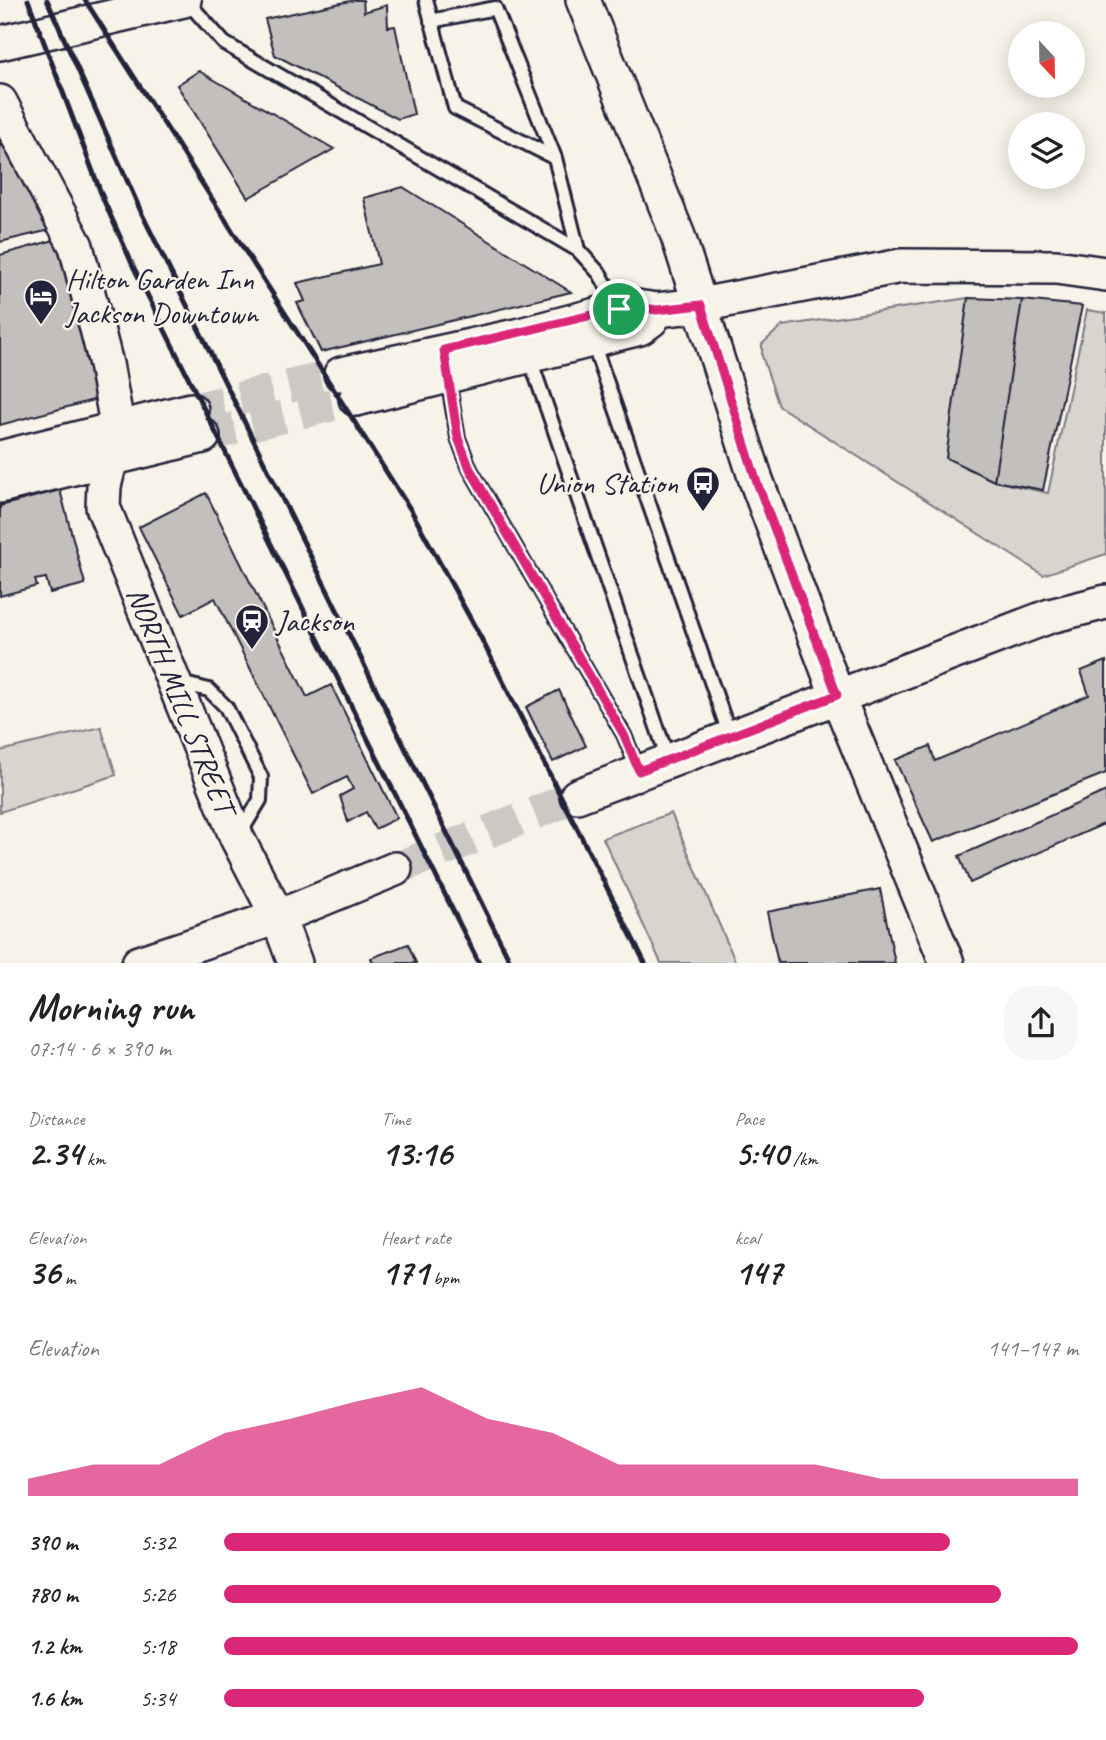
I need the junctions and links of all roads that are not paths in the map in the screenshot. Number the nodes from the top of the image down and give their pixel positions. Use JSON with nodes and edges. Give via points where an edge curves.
{"nodes":[{"id":1,"x":185,"y":0,"type":"edge"},
{"id":2,"x":425,"y":0,"type":"edge"},
{"id":3,"x":583,"y":0,"type":"edge"},
{"id":4,"x":431,"y":21,"type":"junction"},
{"id":5,"x":0,"y":43,"type":"edge"},
{"id":6,"x":0,"y":102,"type":"edge"},
{"id":7,"x":555,"y":158,"type":"junction"},
{"id":8,"x":578,"y":250,"type":"junction"},
{"id":9,"x":1106,"y":274,"type":"edge"},
{"id":10,"x":701,"y":305,"type":"junction"},
{"id":11,"x":619,"y":309,"type":"junction"},
{"id":12,"x":657,"y":310,"type":"junction"},
{"id":13,"x":592,"y":340,"type":"junction"},
{"id":14,"x":528,"y":355,"type":"junction"},
{"id":15,"x":446,"y":363,"type":"junction"},
{"id":16,"x":348,"y":387,"type":"tunnel mouth"},
{"id":17,"x":197,"y":423,"type":"tunnel mouth"},
{"id":18,"x":114,"y":445,"type":"junction"},
{"id":19,"x":0,"y":458,"type":"edge"},
{"id":20,"x":0,"y":486,"type":"edge"},
{"id":21,"x":1106,"y":602,"type":"edge"},
{"id":22,"x":173,"y":681,"type":"junction"},
{"id":23,"x":837,"y":695,"type":"junction"},
{"id":24,"x":730,"y":736,"type":"junction"},
{"id":25,"x":654,"y":765,"type":"junction"},
{"id":26,"x":577,"y":796,"type":"tunnel mouth"},
{"id":27,"x":237,"y":838,"type":"junction"},
{"id":28,"x":395,"y":869,"type":"tunnel mouth"},
{"id":29,"x":278,"y":917,"type":"junction"},
{"id":30,"x":139,"y":963,"type":"edge"},
{"id":31,"x":295,"y":963,"type":"edge"},
{"id":32,"x":947,"y":963,"type":"edge"}],
"edges":[{"from":1,"to":5,"type":"main road"},
{"from":1,"to":8,"type":"lane","via":[[224,43]]},
{"from":2,"to":4,"type":"lane"},
{"from":3,"to":10,"type":"main road"},
{"from":4,"to":7,"type":"lane","via":[[455,108]]},
{"from":4,"to":7,"type":"lane","via":[[495,8]]},
{"from":6,"to":18,"type":"main road","name":"NORTH MILL STREET","via":[[40,193],[76,246],[113,392]]},
{"from":7,"to":8,"type":"lane"},
{"from":8,"to":11,"type":"lane","via":[[600,274]]},
{"from":9,"to":10,"type":"main road","via":[[1056,267],[901,266]]},
{"from":10,"to":12,"type":"main road"},
{"from":10,"to":23,"type":"main road","via":[[756,480]]},
{"from":11,"to":12,"type":"main road","via":[[641,306]]},
{"from":11,"to":15,"type":"main road","via":[[520,335]]},
{"from":12,"to":13,"type":"main road","via":[[640,328]]},
{"from":13,"to":14,"type":"main road"},
{"from":13,"to":24,"type":"lane"},
{"from":14,"to":15,"type":"main road"},
{"from":14,"to":25,"type":"lane"},
{"from":15,"to":16,"type":"main road"},
{"from":15,"to":25,"type":"lane","via":[[458,438],[470,469],[624,735]]},
{"from":17,"to":18,"type":"main road"},
{"from":18,"to":19,"type":"main road"},
{"from":18,"to":20,"type":"main road"},
{"from":18,"to":22,"type":"main road","name":"NORTH MILL STREET","via":[[103,507]]},
{"from":21,"to":23,"type":"main road","via":[[1050,615]]},
{"from":22,"to":27,"type":"main road","name":"NORTH MILL STREET"},
{"from":22,"to":27,"type":"lane","via":[[209,691],[226,707],[261,777],[260,800]]},
{"from":23,"to":24,"type":"main road"},
{"from":23,"to":32,"type":"main road"},
{"from":24,"to":25,"type":"main road"},
{"from":25,"to":26,"type":"main road"},
{"from":27,"to":29,"type":"main road","name":"NORTH MILL STREET"},
{"from":28,"to":29,"type":"main road"},
{"from":29,"to":30,"type":"main road"},
{"from":29,"to":31,"type":"main road","name":"NORTH MILL STREET"}]}
